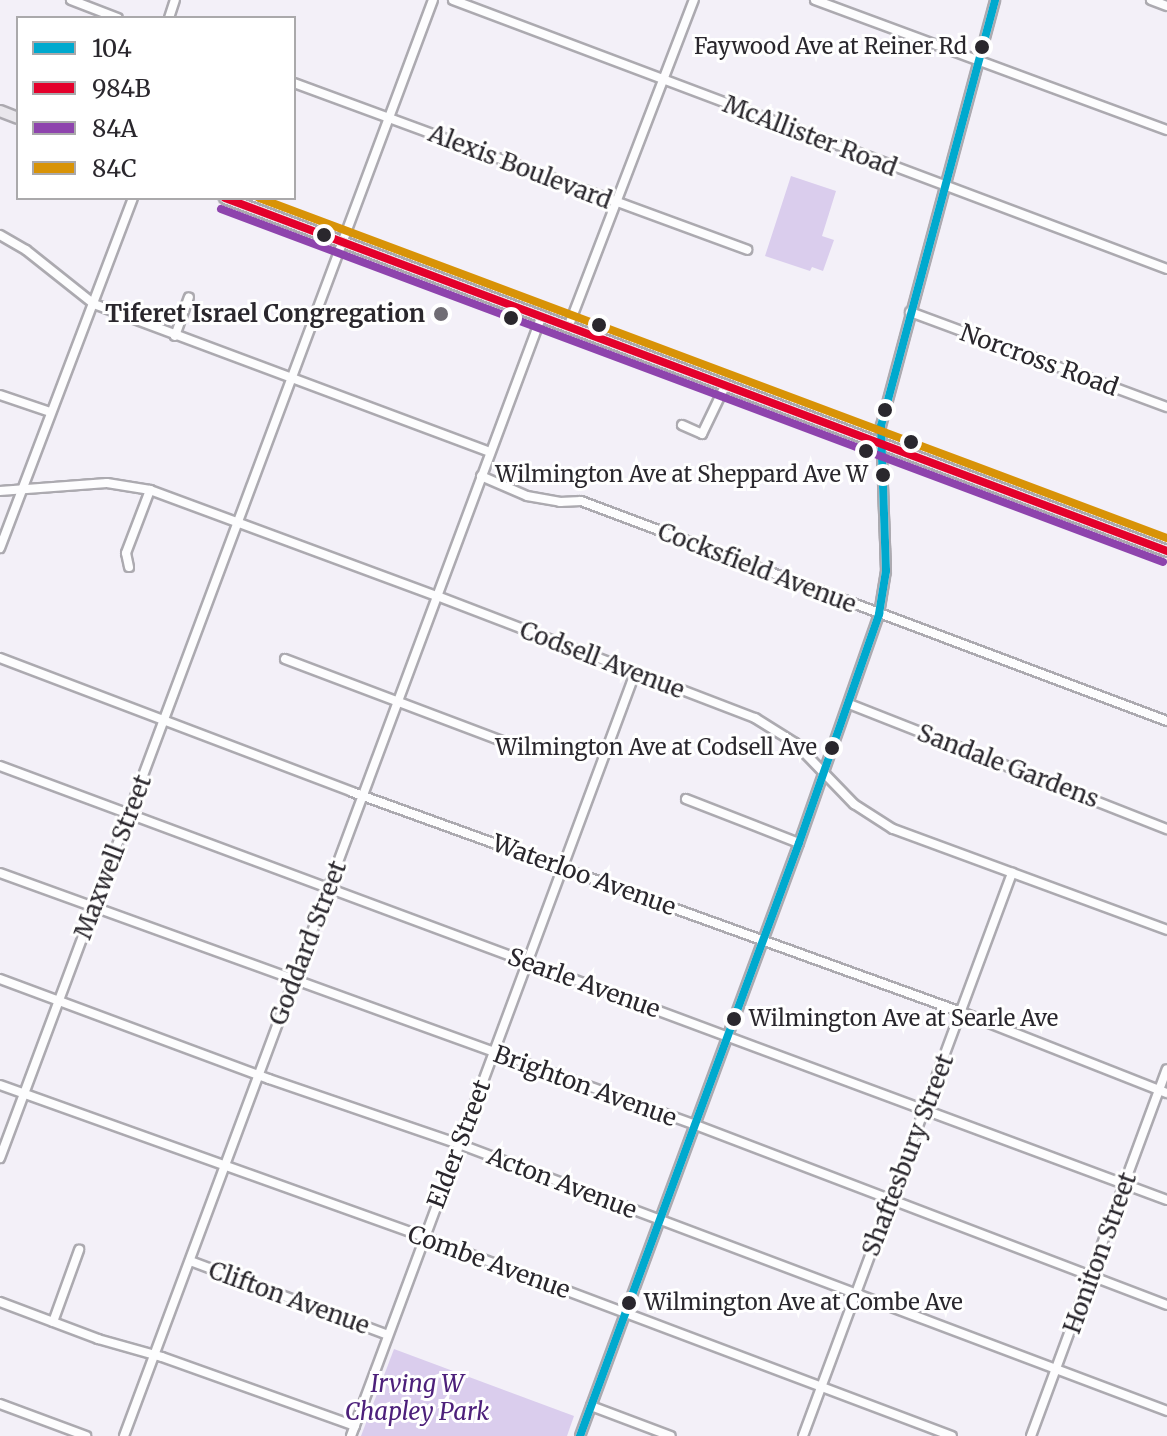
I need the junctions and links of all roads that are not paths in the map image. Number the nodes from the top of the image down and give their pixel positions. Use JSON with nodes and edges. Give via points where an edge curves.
{"nodes":[{"id":1,"x":71,"y":0,"type":"edge"},
{"id":2,"x":433,"y":0,"type":"edge"},
{"id":3,"x":453,"y":0,"type":"edge"},
{"id":4,"x":694,"y":0,"type":"edge"},
{"id":5,"x":815,"y":0,"type":"edge"},
{"id":6,"x":995,"y":0,"type":"edge"},
{"id":7,"x":1151,"y":0,"type":"edge"},
{"id":8,"x":1167,"y":6,"type":"edge"},
{"id":9,"x":113,"y":16,"type":"edge"},
{"id":10,"x":978,"y":60,"type":"junction"},
{"id":11,"x":664,"y":80,"type":"junction"},
{"id":12,"x":296,"y":84,"type":"edge"},
{"id":13,"x":390,"y":118,"type":"junction"},
{"id":14,"x":1167,"y":130,"type":"edge"},
{"id":15,"x":944,"y":187,"type":"junction"},
{"id":16,"x":132,"y":200,"type":"edge"},
{"id":17,"x":230,"y":200,"type":"edge"},
{"id":18,"x":617,"y":204,"type":"junction"},
{"id":19,"x":0,"y":235,"type":"edge"},
{"id":20,"x":344,"y":242,"type":"junction"},
{"id":21,"x":747,"y":250,"type":"dead end"},
{"id":22,"x":1167,"y":269,"type":"edge"},
{"id":23,"x":189,"y":297,"type":"dead end"},
{"id":24,"x":94,"y":304,"type":"junction"},
{"id":25,"x":910,"y":312,"type":"junction"},
{"id":26,"x":542,"y":315,"type":"junction"},
{"id":27,"x":569,"y":325,"type":"junction"},
{"id":28,"x":175,"y":336,"type":"junction"},
{"id":29,"x":291,"y":379,"type":"junction"},
{"id":30,"x":726,"y":384,"type":"junction"},
{"id":31,"x":0,"y":395,"type":"edge"},
{"id":32,"x":1167,"y":407,"type":"edge"},
{"id":33,"x":50,"y":412,"type":"junction"},
{"id":34,"x":682,"y":425,"type":"dead end"},
{"id":35,"x":881,"y":441,"type":"junction"},
{"id":36,"x":489,"y":452,"type":"junction"},
{"id":37,"x":481,"y":476,"type":"junction"},
{"id":38,"x":20,"y":489,"type":"junction"},
{"id":39,"x":150,"y":490,"type":"junction"},
{"id":40,"x":0,"y":491,"type":"edge"},
{"id":41,"x":239,"y":523,"type":"junction"},
{"id":42,"x":0,"y":548,"type":"edge"},
{"id":43,"x":1167,"y":551,"type":"edge"},
{"id":44,"x":129,"y":567,"type":"dead end"},
{"id":45,"x":437,"y":596,"type":"junction"},
{"id":46,"x":879,"y":614,"type":"junction"},
{"id":47,"x":0,"y":658,"type":"edge"},
{"id":48,"x":285,"y":659,"type":"dead end"},
{"id":49,"x":635,"y":673,"type":"junction"},
{"id":50,"x":398,"y":700,"type":"junction"},
{"id":51,"x":849,"y":704,"type":"junction"},
{"id":52,"x":165,"y":719,"type":"junction"},
{"id":53,"x":1167,"y":721,"type":"edge"},
{"id":54,"x":502,"y":741,"type":"dead end"},
{"id":55,"x":0,"y":766,"type":"edge"},
{"id":56,"x":825,"y":771,"type":"junction"},
{"id":57,"x":363,"y":795,"type":"junction"},
{"id":58,"x":686,"y":799,"type":"dead end"},
{"id":59,"x":129,"y":814,"type":"junction"},
{"id":60,"x":1167,"y":829,"type":"edge"},
{"id":61,"x":799,"y":843,"type":"junction"},
{"id":62,"x":563,"y":867,"type":"junction"},
{"id":63,"x":0,"y":873,"type":"edge"},
{"id":64,"x":1012,"y":873,"type":"junction"},
{"id":65,"x":328,"y":888,"type":"junction"},
{"id":66,"x":94,"y":908,"type":"junction"},
{"id":67,"x":1167,"y":930,"type":"edge"},
{"id":68,"x":762,"y":941,"type":"junction"},
{"id":69,"x":528,"y":962,"type":"junction"},
{"id":70,"x":0,"y":979,"type":"edge"},
{"id":71,"x":293,"y":982,"type":"junction"},
{"id":72,"x":58,"y":1001,"type":"junction"},
{"id":73,"x":961,"y":1012,"type":"junction"},
{"id":74,"x":726,"y":1036,"type":"junction"},
{"id":75,"x":494,"y":1053,"type":"junction"},
{"id":76,"x":1167,"y":1069,"type":"edge"},
{"id":77,"x":258,"y":1075,"type":"junction"},
{"id":78,"x":0,"y":1085,"type":"edge"},
{"id":79,"x":1163,"y":1091,"type":"edge"},
{"id":80,"x":24,"y":1094,"type":"junction"},
{"id":81,"x":925,"y":1110,"type":"junction"},
{"id":82,"x":693,"y":1124,"type":"junction"},
{"id":83,"x":459,"y":1144,"type":"junction"},
{"id":84,"x":0,"y":1158,"type":"edge"},
{"id":85,"x":224,"y":1168,"type":"junction"},
{"id":86,"x":1125,"y":1184,"type":"junction"},
{"id":87,"x":890,"y":1199,"type":"junction"},
{"id":88,"x":1167,"y":1200,"type":"edge"},
{"id":89,"x":660,"y":1220,"type":"junction"},
{"id":90,"x":424,"y":1237,"type":"junction"},
{"id":91,"x":79,"y":1250,"type":"dead end"},
{"id":92,"x":190,"y":1261,"type":"junction"},
{"id":93,"x":1093,"y":1274,"type":"junction"},
{"id":94,"x":857,"y":1293,"type":"junction"},
{"id":95,"x":0,"y":1302,"type":"edge"},
{"id":96,"x":1167,"y":1305,"type":"edge"},
{"id":97,"x":626,"y":1312,"type":"junction"},
{"id":98,"x":53,"y":1322,"type":"junction"},
{"id":99,"x":388,"y":1335,"type":"junction"},
{"id":100,"x":154,"y":1354,"type":"junction"},
{"id":101,"x":1056,"y":1370,"type":"junction"},
{"id":102,"x":821,"y":1387,"type":"junction"},
{"id":103,"x":0,"y":1404,"type":"edge"},
{"id":104,"x":591,"y":1406,"type":"junction"},
{"id":105,"x":1167,"y":1411,"type":"edge"},
{"id":106,"x":355,"y":1426,"type":"junction"},
{"id":107,"x":86,"y":1436,"type":"edge"},
{"id":108,"x":124,"y":1436,"type":"edge"},
{"id":109,"x":351,"y":1436,"type":"edge"},
{"id":110,"x":580,"y":1436,"type":"edge"},
{"id":111,"x":671,"y":1436,"type":"edge"},
{"id":112,"x":803,"y":1436,"type":"edge"},
{"id":113,"x":952,"y":1436,"type":"edge"},
{"id":114,"x":1031,"y":1436,"type":"edge"}],
"edges":[{"from":1,"to":9,"type":"street"},
{"from":2,"to":13,"type":"street","name":"Maxwell Street"},
{"from":3,"to":11,"type":"street","name":"McAllister Road"},
{"from":4,"to":11,"type":"street"},
{"from":5,"to":10,"type":"street"},
{"from":6,"to":10,"type":"street"},
{"from":7,"to":8,"type":"street"},
{"from":10,"to":14,"type":"street"},
{"from":10,"to":15,"type":"street"},
{"from":11,"to":15,"type":"street","name":"McAllister Road"},
{"from":11,"to":18,"type":"street"},
{"from":12,"to":13,"type":"street","name":"Alexis Boulevard"},
{"from":13,"to":18,"type":"street","name":"Alexis Boulevard"},
{"from":13,"to":20,"type":"street","name":"Maxwell Street"},
{"from":15,"to":22,"type":"street","name":"McAllister Road"},
{"from":15,"to":25,"type":"street"},
{"from":16,"to":24,"type":"street"},
{"from":17,"to":20,"type":"main road"},
{"from":18,"to":21,"type":"street","name":"Alexis Boulevard"},
{"from":18,"to":27,"type":"street"},
{"from":19,"to":24,"type":"street"},
{"from":20,"to":26,"type":"main road"},
{"from":20,"to":29,"type":"street","name":"Maxwell Street"},
{"from":23,"to":28,"type":"street"},
{"from":24,"to":28,"type":"street"},
{"from":24,"to":33,"type":"street"},
{"from":25,"to":32,"type":"street","name":"Norcross Road"},
{"from":25,"to":35,"type":"street"},
{"from":26,"to":27,"type":"main road"},
{"from":26,"to":36,"type":"street","name":"Goddard Street"},
{"from":27,"to":30,"type":"main road"},
{"from":28,"to":29,"type":"street"},
{"from":29,"to":36,"type":"street"},
{"from":29,"to":41,"type":"street","name":"Maxwell Street"},
{"from":30,"to":34,"type":"street","via":[[702,434]]},
{"from":30,"to":35,"type":"main road"},
{"from":31,"to":33,"type":"street"},
{"from":33,"to":38,"type":"street"},
{"from":35,"to":43,"type":"main road"},
{"from":35,"to":46,"type":"street","via":[[886,571]]},
{"from":36,"to":37,"type":"street","name":"Goddard Street"},
{"from":37,"to":45,"type":"street","name":"Goddard Street"},
{"from":37,"to":46,"type":"street","name":"Cocksfield Avenue","via":[[527,496],[581,501]]},
{"from":38,"to":39,"type":"street","name":"Codsell Avenue","via":[[107,483]]},
{"from":38,"to":40,"type":"street","name":"Codsell Avenue"},
{"from":38,"to":42,"type":"street"},
{"from":39,"to":41,"type":"street","name":"Codsell Avenue"},
{"from":39,"to":44,"type":"street","via":[[126,553]]},
{"from":41,"to":45,"type":"street","name":"Codsell Avenue"},
{"from":41,"to":52,"type":"street","name":"Maxwell Street"},
{"from":45,"to":49,"type":"street","name":"Codsell Avenue"},
{"from":45,"to":50,"type":"street","name":"Goddard Street"},
{"from":46,"to":51,"type":"street"},
{"from":46,"to":53,"type":"street","name":"Cocksfield Avenue"},
{"from":47,"to":52,"type":"street","name":"Waterloo Avenue"},
{"from":48,"to":50,"type":"street"},
{"from":49,"to":56,"type":"street","name":"Codsell Avenue","via":[[755,718],[795,743]]},
{"from":49,"to":62,"type":"street","name":"Elder Street"},
{"from":50,"to":54,"type":"street"},
{"from":50,"to":57,"type":"street","name":"Goddard Street"},
{"from":51,"to":56,"type":"street"},
{"from":51,"to":60,"type":"street","name":"Sandale Gardens"},
{"from":52,"to":57,"type":"street","name":"Waterloo Avenue"},
{"from":52,"to":59,"type":"street","name":"Maxwell Street"},
{"from":55,"to":59,"type":"street","name":"Searle Avenue"},
{"from":56,"to":61,"type":"street"},
{"from":56,"to":64,"type":"street","name":"Codsell Avenue","via":[[873,819]]},
{"from":57,"to":62,"type":"street","name":"Waterloo Avenue"},
{"from":57,"to":65,"type":"street","name":"Goddard Street"},
{"from":58,"to":61,"type":"street"},
{"from":59,"to":65,"type":"street","name":"Searle Avenue"},
{"from":59,"to":66,"type":"street","name":"Maxwell Street"},
{"from":61,"to":68,"type":"street"},
{"from":62,"to":68,"type":"street","name":"Waterloo Avenue"},
{"from":62,"to":69,"type":"street","name":"Elder Street"},
{"from":63,"to":66,"type":"street","name":"Brighton Avenue"},
{"from":64,"to":67,"type":"street","name":"Codsell Avenue"},
{"from":64,"to":73,"type":"street","name":"Shaftesbury Street"},
{"from":65,"to":69,"type":"street","name":"Searle Avenue"},
{"from":65,"to":71,"type":"street","name":"Goddard Street"},
{"from":66,"to":71,"type":"street","name":"Brighton Avenue"},
{"from":66,"to":72,"type":"street","name":"Maxwell Street"},
{"from":68,"to":73,"type":"street","name":"Waterloo Avenue"},
{"from":68,"to":74,"type":"street"},
{"from":69,"to":74,"type":"street","name":"Searle Avenue"},
{"from":69,"to":75,"type":"street","name":"Elder Street"},
{"from":70,"to":72,"type":"street","name":"Acton Avenue"},
{"from":71,"to":75,"type":"street","name":"Brighton Avenue"},
{"from":71,"to":77,"type":"street","name":"Goddard Street"},
{"from":72,"to":77,"type":"street","name":"Acton Avenue"},
{"from":72,"to":80,"type":"street","name":"Maxwell Street"},
{"from":73,"to":79,"type":"street","name":"Waterloo Avenue"},
{"from":73,"to":81,"type":"street","name":"Shaftesbury Street"},
{"from":74,"to":81,"type":"street","name":"Searle Avenue"},
{"from":74,"to":82,"type":"street"},
{"from":75,"to":82,"type":"street","name":"Brighton Avenue"},
{"from":75,"to":83,"type":"street","name":"Elder Street"},
{"from":76,"to":79,"type":"street","name":"Honiton Street"},
{"from":77,"to":83,"type":"street","name":"Acton Avenue"},
{"from":77,"to":85,"type":"street","name":"Goddard Street"},
{"from":78,"to":80,"type":"street","name":"Combe Avenue"},
{"from":79,"to":86,"type":"street","name":"Honiton Street"},
{"from":80,"to":84,"type":"street","name":"Maxwell Street"},
{"from":80,"to":85,"type":"street","name":"Combe Avenue"},
{"from":81,"to":86,"type":"street","name":"Searle Avenue"},
{"from":81,"to":87,"type":"street","name":"Shaftesbury Street"},
{"from":82,"to":87,"type":"street","name":"Brighton Avenue"},
{"from":82,"to":89,"type":"street"},
{"from":83,"to":89,"type":"street","name":"Acton Avenue"},
{"from":83,"to":90,"type":"street","name":"Elder Street"},
{"from":85,"to":90,"type":"street","name":"Combe Avenue"},
{"from":85,"to":92,"type":"street","name":"Goddard Street"},
{"from":86,"to":88,"type":"street","name":"Searle Avenue"},
{"from":86,"to":93,"type":"street","name":"Honiton Street"},
{"from":87,"to":93,"type":"street","name":"Brighton Avenue"},
{"from":87,"to":94,"type":"street","name":"Shaftesbury Street"},
{"from":89,"to":94,"type":"street","name":"Acton Avenue"},
{"from":89,"to":97,"type":"street"},
{"from":90,"to":97,"type":"street","name":"Combe Avenue"},
{"from":90,"to":99,"type":"street","name":"Elder Street"},
{"from":91,"to":98,"type":"street"},
{"from":92,"to":99,"type":"street","name":"Clifton Avenue"},
{"from":92,"to":100,"type":"street","name":"Goddard Street"},
{"from":93,"to":96,"type":"street","name":"Brighton Avenue"},
{"from":93,"to":101,"type":"street","name":"Honiton Street"},
{"from":94,"to":101,"type":"street","name":"Acton Avenue"},
{"from":94,"to":102,"type":"street","name":"Shaftesbury Street"},
{"from":95,"to":98,"type":"street"},
{"from":97,"to":102,"type":"street","name":"Combe Avenue"},
{"from":97,"to":104,"type":"street"},
{"from":98,"to":100,"type":"street"},
{"from":99,"to":106,"type":"street","name":"Elder Street"},
{"from":100,"to":106,"type":"street"},
{"from":100,"to":108,"type":"street","name":"Goddard Street"},
{"from":101,"to":105,"type":"street","name":"Acton Avenue"},
{"from":101,"to":114,"type":"street","name":"Honiton Street"},
{"from":102,"to":112,"type":"street","name":"Shaftesbury Street"},
{"from":102,"to":113,"type":"street","name":"Combe Avenue"},
{"from":103,"to":107,"type":"street"},
{"from":104,"to":110,"type":"street"},
{"from":104,"to":111,"type":"street"},
{"from":106,"to":109,"type":"street","name":"Elder Street"}]}
